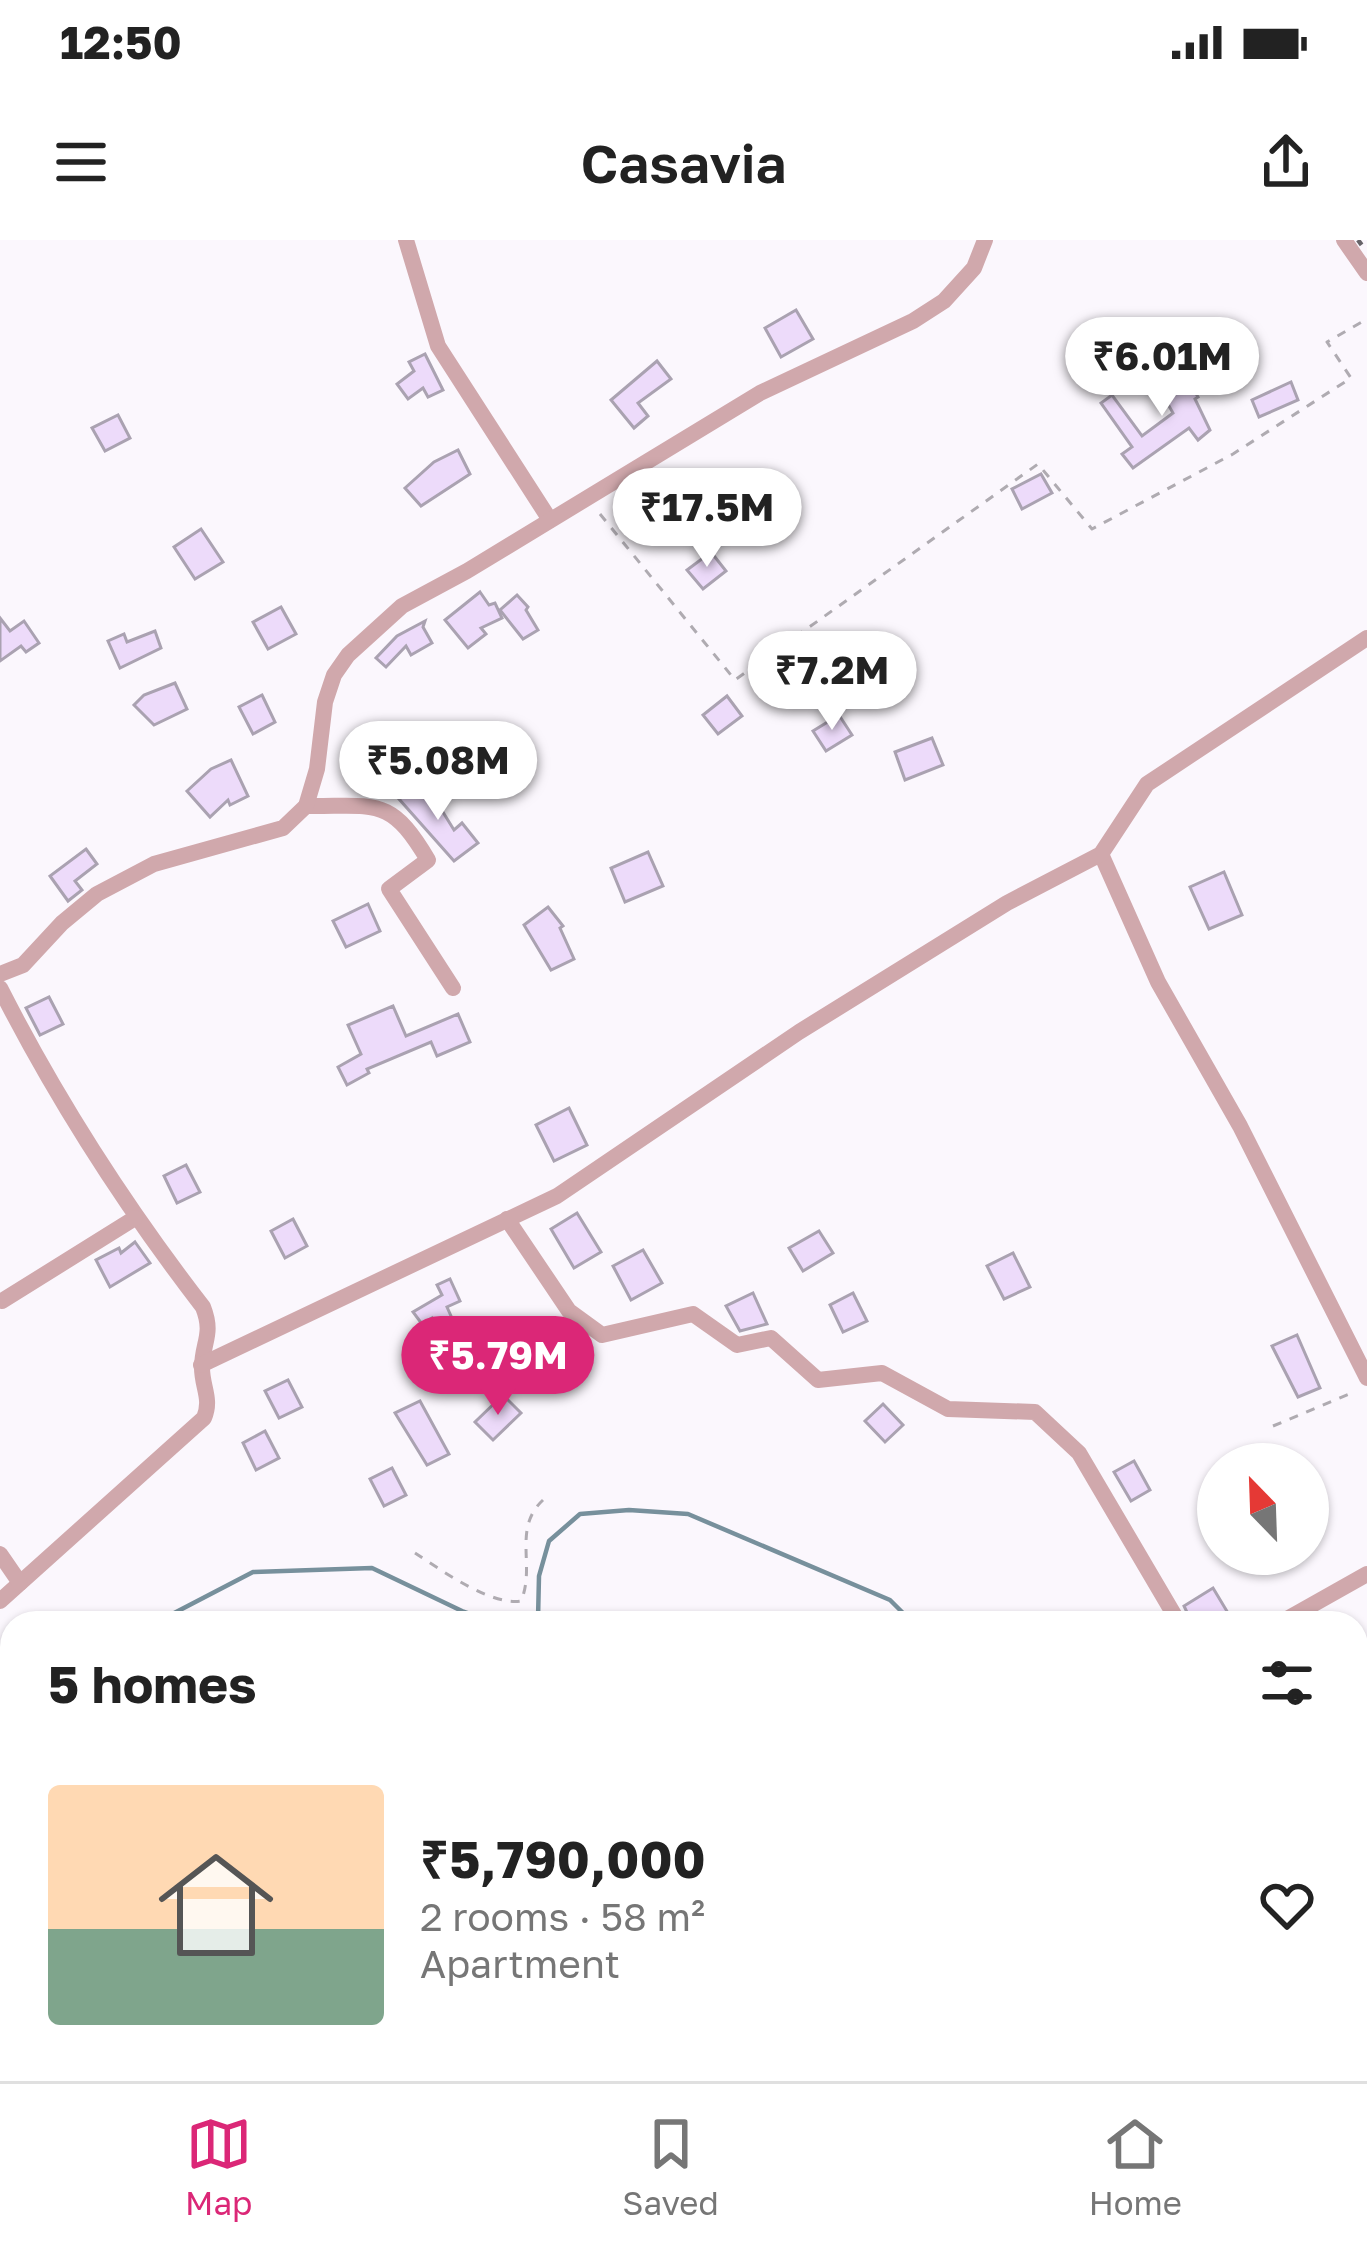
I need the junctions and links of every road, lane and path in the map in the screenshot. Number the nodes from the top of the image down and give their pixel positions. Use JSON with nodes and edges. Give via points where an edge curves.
{"nodes":[{"id":1,"x":406,"y":240,"type":"edge"},
{"id":2,"x":985,"y":240,"type":"edge"},
{"id":3,"x":1343,"y":240,"type":"edge"},
{"id":4,"x":1367,"y":273,"type":"edge"},
{"id":5,"x":1367,"y":319,"type":"edge"},
{"id":6,"x":587,"y":498,"type":"junction"},
{"id":7,"x":550,"y":520,"type":"junction"},
{"id":8,"x":1367,"y":638,"type":"edge"},
{"id":9,"x":306,"y":806,"type":"junction"},
{"id":10,"x":1101,"y":854,"type":"junction"},
{"id":11,"x":0,"y":974,"type":"edge"},
{"id":12,"x":0,"y":988,"type":"edge"},
{"id":13,"x":453,"y":988,"type":"dead end"},
{"id":14,"x":134,"y":1218,"type":"junction"},
{"id":15,"x":507,"y":1219,"type":"junction"},
{"id":16,"x":2,"y":1301,"type":"edge"},
{"id":17,"x":201,"y":1365,"type":"junction"},
{"id":18,"x":1367,"y":1382,"type":"edge"},
{"id":19,"x":1273,"y":1426,"type":"dead end"},
{"id":20,"x":542,"y":1500,"type":"dead end"},
{"id":21,"x":415,"y":1553,"type":"dead end"},
{"id":22,"x":0,"y":1554,"type":"edge"},
{"id":23,"x":1367,"y":1574,"type":"edge"},
{"id":24,"x":20,"y":1583,"type":"junction"},
{"id":25,"x":0,"y":1601,"type":"edge"},
{"id":26,"x":1172,"y":1611,"type":"edge"},
{"id":27,"x":1301,"y":1611,"type":"edge"}],
"edges":[{"from":1,"to":7,"type":"street","via":[[438,346]]},
{"from":2,"to":6,"type":"street","via":[[974,268],[944,301],[760,393]]},
{"from":3,"to":4,"type":"street"},
{"from":5,"to":6,"type":"path","via":[[1327,342],[1351,377],[1233,454],[1092,529],[1038,464],[735,680]]},
{"from":6,"to":7,"type":"street"},
{"from":7,"to":9,"type":"street","via":[[402,607],[348,655],[325,702]]},
{"from":8,"to":10,"type":"street","via":[[1147,784]]},
{"from":9,"to":11,"type":"street","via":[[283,828],[154,864],[97,895],[23,965]]},
{"from":9,"to":13,"type":"street","via":[[378,807],[406,823],[428,860],[389,889]]},
{"from":10,"to":15,"type":"street","via":[[1007,903],[556,1196]]},
{"from":10,"to":18,"type":"street","via":[[1158,982]]},
{"from":12,"to":14,"type":"street"},
{"from":14,"to":16,"type":"street"},
{"from":14,"to":17,"type":"street","via":[[203,1307],[210,1324]]},
{"from":15,"to":17,"type":"street"},
{"from":15,"to":26,"type":"street","via":[[569,1311],[602,1335],[693,1314],[737,1346],[771,1338],[818,1380],[882,1372],[948,1409],[1035,1412],[1079,1453]]},
{"from":17,"to":24,"type":"street","via":[[210,1405],[204,1418]]},
{"from":18,"to":19,"type":"path"},
{"from":20,"to":21,"type":"path","via":[[524,1531],[521,1601],[507,1604]]},
{"from":22,"to":24,"type":"street"},
{"from":23,"to":27,"type":"street"},
{"from":24,"to":25,"type":"street"}]}
